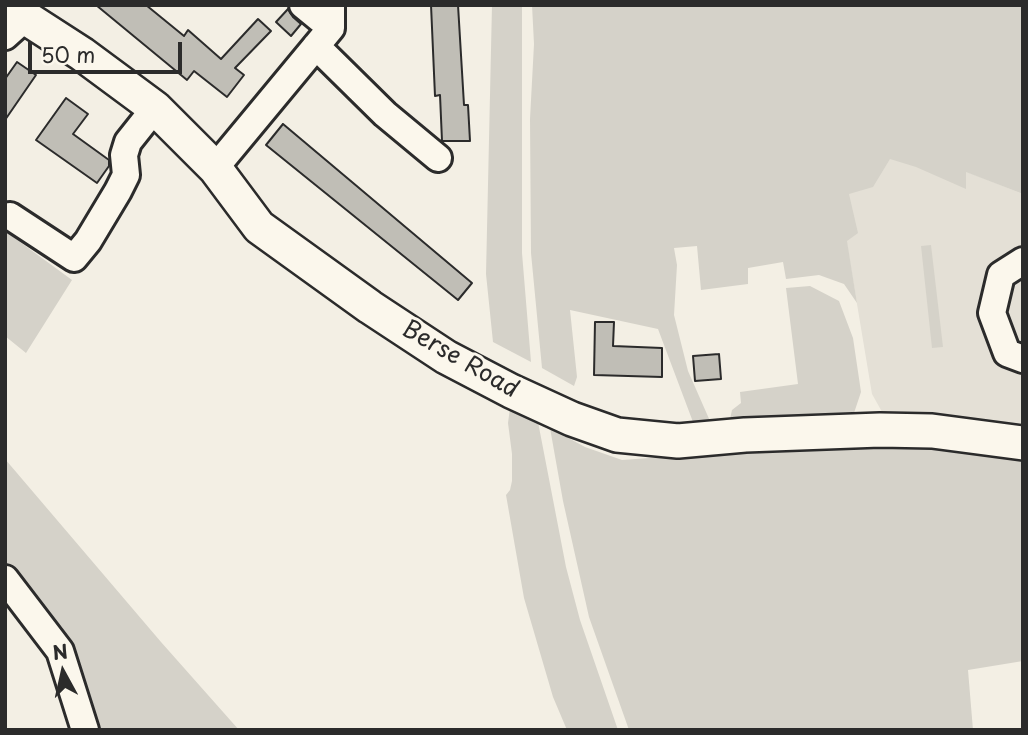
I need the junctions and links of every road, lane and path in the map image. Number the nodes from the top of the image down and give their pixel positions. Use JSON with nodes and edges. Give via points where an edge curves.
{"nodes":[{"id":1,"x":303,"y":5,"type":"edge"},
{"id":2,"x":12,"y":20,"type":"edge"},
{"id":3,"x":326,"y":26,"type":"edge"},
{"id":4,"x":155,"y":108,"type":"junction"},
{"id":5,"x":438,"y":158,"type":"dead end"},
{"id":6,"x":215,"y":168,"type":"junction"},
{"id":7,"x":10,"y":216,"type":"dead end"},
{"id":8,"x":1023,"y":261,"type":"edge"},
{"id":9,"x":1023,"y":359,"type":"edge"},
{"id":10,"x":1023,"y":443,"type":"edge"},
{"id":11,"x":5,"y":579,"type":"edge"},
{"id":12,"x":85,"y":730,"type":"edge"}],
"edges":[{"from":1,"to":3,"type":"street"},
{"from":2,"to":4,"type":"main road","name":"Berse Road","via":[[82,54]]},
{"from":3,"to":5,"type":"street","via":[[385,114]]},
{"from":3,"to":6,"type":"street"},
{"from":4,"to":6,"type":"main road","name":"Berse Road"},
{"from":4,"to":7,"type":"street","via":[[128,142],[126,175],[74,258]]},
{"from":6,"to":10,"type":"main road","name":"Berse Road","via":[[259,227],[370,307],[446,357],[511,391],[617,435],[678,441],[932,431]]},
{"from":8,"to":9,"type":"street","via":[[1001,275],[992,313],[1007,353]]},
{"from":11,"to":12,"type":"street","via":[[60,651]]}]}
